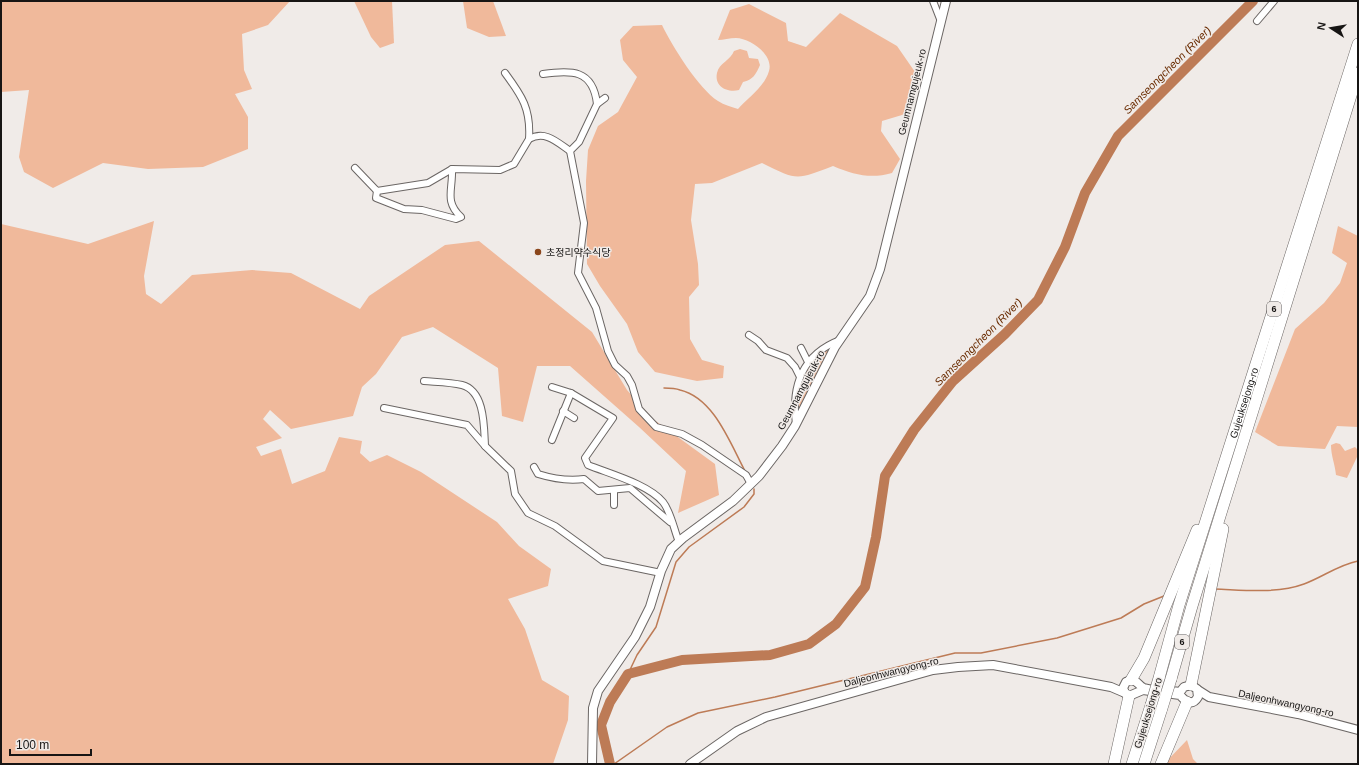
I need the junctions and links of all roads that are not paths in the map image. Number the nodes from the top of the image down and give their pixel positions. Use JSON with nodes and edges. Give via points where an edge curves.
{"nodes":[{"id":1,"x":933,"y":1,"type":"edge"},
{"id":2,"x":946,"y":1,"type":"edge"},
{"id":3,"x":1274,"y":1,"type":"edge"},
{"id":4,"x":940,"y":19,"type":"junction"},
{"id":5,"x":1257,"y":21,"type":"dead end"},
{"id":6,"x":1358,"y":44,"type":"edge"},
{"id":7,"x":505,"y":73,"type":"dead end"},
{"id":8,"x":1358,"y":73,"type":"edge"},
{"id":9,"x":543,"y":74,"type":"dead end"},
{"id":10,"x":605,"y":98,"type":"dead end"},
{"id":11,"x":597,"y":104,"type":"junction"},
{"id":12,"x":528,"y":139,"type":"junction"},
{"id":13,"x":570,"y":151,"type":"junction"},
{"id":14,"x":355,"y":168,"type":"dead end"},
{"id":15,"x":452,"y":169,"type":"junction"},
{"id":16,"x":377,"y":191,"type":"junction"},
{"id":17,"x":749,"y":335,"type":"dead end"},
{"id":18,"x":840,"y":340,"type":"junction"},
{"id":19,"x":801,"y":348,"type":"dead end"},
{"id":20,"x":808,"y":362,"type":"junction"},
{"id":21,"x":800,"y":377,"type":"junction"},
{"id":22,"x":424,"y":381,"type":"dead end"},
{"id":23,"x":552,"y":387,"type":"dead end"},
{"id":24,"x":571,"y":393,"type":"junction"},
{"id":25,"x":384,"y":408,"type":"dead end"},
{"id":26,"x":563,"y":411,"type":"junction"},
{"id":27,"x":574,"y":418,"type":"dead end"},
{"id":28,"x":1243,"y":423,"type":"junction"},
{"id":29,"x":796,"y":424,"type":"junction"},
{"id":30,"x":552,"y":440,"type":"dead end"},
{"id":31,"x":485,"y":446,"type":"junction"},
{"id":32,"x":534,"y":467,"type":"dead end"},
{"id":33,"x":751,"y":484,"type":"junction"},
{"id":34,"x":614,"y":490,"type":"junction"},
{"id":35,"x":614,"y":505,"type":"dead end"},
{"id":36,"x":671,"y":523,"type":"junction"},
{"id":37,"x":679,"y":542,"type":"junction"},
{"id":38,"x":661,"y":573,"type":"junction"},
{"id":39,"x":1184,"y":574,"type":"junction"},
{"id":40,"x":1128,"y":681,"type":"junction"},
{"id":41,"x":1111,"y":687,"type":"junction"},
{"id":42,"x":1194,"y":688,"type":"junction"},
{"id":43,"x":1127,"y":694,"type":"junction"},
{"id":44,"x":1209,"y":697,"type":"junction"},
{"id":45,"x":1191,"y":701,"type":"junction"},
{"id":46,"x":1157,"y":707,"type":"junction"},
{"id":47,"x":1358,"y":730,"type":"edge"},
{"id":48,"x":592,"y":764,"type":"edge"},
{"id":49,"x":690,"y":764,"type":"edge"},
{"id":50,"x":1114,"y":764,"type":"edge"},
{"id":51,"x":1132,"y":764,"type":"edge"},
{"id":52,"x":1144,"y":764,"type":"edge"},
{"id":53,"x":1161,"y":764,"type":"edge"}],
"edges":[{"from":1,"to":4,"type":"street"},
{"from":2,"to":4,"type":"main road","name":"Geumnamgujeuk-ro"},
{"from":3,"to":5,"type":"street"},
{"from":4,"to":18,"type":"main road","name":"Geumnamgujeuk-ro","via":[[880,269],[870,296]]},
{"from":6,"to":28,"type":"highway","name":"Gujeuksejong-ro","number":"6"},
{"from":7,"to":12,"type":"street","via":[[523,97],[530,127]]},
{"from":8,"to":28,"type":"highway","name":"Gujeuksejong-ro","number":"6"},
{"from":9,"to":11,"type":"street","via":[[580,73],[588,80],[596,94]]},
{"from":10,"to":11,"type":"street"},
{"from":11,"to":13,"type":"street","via":[[579,142]]},
{"from":12,"to":13,"type":"street","via":[[535,136],[551,136]]},
{"from":12,"to":15,"type":"street","via":[[514,164],[500,170]]},
{"from":13,"to":33,"type":"street","via":[[584,223],[578,273],[596,308],[608,351],[615,365],[627,376],[632,385],[639,409],[656,427],[682,434],[702,445],[746,475]]},
{"from":14,"to":16,"type":"street"},
{"from":15,"to":16,"type":"street","via":[[428,183]]},
{"from":15,"to":16,"type":"street","via":[[450,202],[461,218],[404,209],[376,198]]},
{"from":17,"to":21,"type":"street","via":[[758,340],[766,350],[787,358]]},
{"from":18,"to":20,"type":"street","via":[[826,345]]},
{"from":18,"to":29,"type":"main road","name":"Geumnamgujeuk-ro","via":[[823,367]]},
{"from":19,"to":20,"type":"street"},
{"from":20,"to":21,"type":"street"},
{"from":21,"to":29,"type":"street","via":[[794,412]]},
{"from":22,"to":31,"type":"street","via":[[462,385],[472,390],[483,417]]},
{"from":23,"to":24,"type":"street"},
{"from":24,"to":26,"type":"street"},
{"from":24,"to":36,"type":"street","via":[[613,418],[585,458],[588,465],[647,490],[662,502]]},
{"from":25,"to":31,"type":"street","via":[[467,425]]},
{"from":26,"to":27,"type":"street"},
{"from":26,"to":30,"type":"street"},
{"from":28,"to":39,"type":"highway","name":"Gujeuksejong-ro","number":"6"},
{"from":28,"to":42,"type":"highway","via":[[1207,605]]},
{"from":28,"to":46,"type":"highway","name":"Gujeuksejong-ro","number":"6","bridge":true,"via":[[1203,573],[1171,679]]},
{"from":29,"to":33,"type":"main road","name":"Geumnamgujeuk-ro"},
{"from":31,"to":38,"type":"street","via":[[511,471],[515,494],[528,514],[555,526],[603,561]]},
{"from":32,"to":34,"type":"street","via":[[538,474],[567,481],[584,479],[598,491]]},
{"from":33,"to":37,"type":"main road","name":"Geumnamgujeuk-ro"},
{"from":34,"to":35,"type":"street"},
{"from":34,"to":36,"type":"street","via":[[630,488]]},
{"from":36,"to":37,"type":"street"},
{"from":37,"to":38,"type":"main road","name":"Geumnamgujeuk-ro","via":[[671,549]]},
{"from":38,"to":48,"type":"main road","name":"Geumnamgujeuk-ro","via":[[650,607],[635,637],[598,691],[593,708]]},
{"from":39,"to":40,"type":"highway","via":[[1165,608],[1144,658]]},
{"from":39,"to":46,"type":"highway","name":"Gujeuksejong-ro","number":"6","bridge":true,"via":[[1179,605],[1159,678]]},
{"from":40,"to":41,"type":"main road","via":[[1121,686]]},
{"from":40,"to":42,"type":"main road","via":[[1137,681],[1143,688],[1170,692],[1180,692],[1187,685]]},
{"from":40,"to":43,"type":"main road","via":[[1123,688]]},
{"from":41,"to":43,"type":"main road","name":"Daljeonhwangyong-ro"},
{"from":41,"to":49,"type":"main road","name":"Daljeonhwangyong-ro","via":[[993,665],[933,670],[766,717],[737,731]]},
{"from":42,"to":44,"type":"main road","name":"Daljeonhwangyong-ro"},
{"from":42,"to":45,"type":"main road","via":[[1198,697]]},
{"from":43,"to":45,"type":"main road","via":[[1144,690],[1180,695]]},
{"from":43,"to":50,"type":"highway"},
{"from":44,"to":45,"type":"main road","name":"Daljeonhwangyong-ro"},
{"from":44,"to":47,"type":"main road","name":"Daljeonhwangyong-ro","via":[[1298,714]]},
{"from":45,"to":53,"type":"highway"},
{"from":46,"to":51,"type":"highway","name":"Gujeuksejong-ro","number":"6"},
{"from":46,"to":52,"type":"highway","name":"Gujeuksejong-ro","number":"6"}]}
